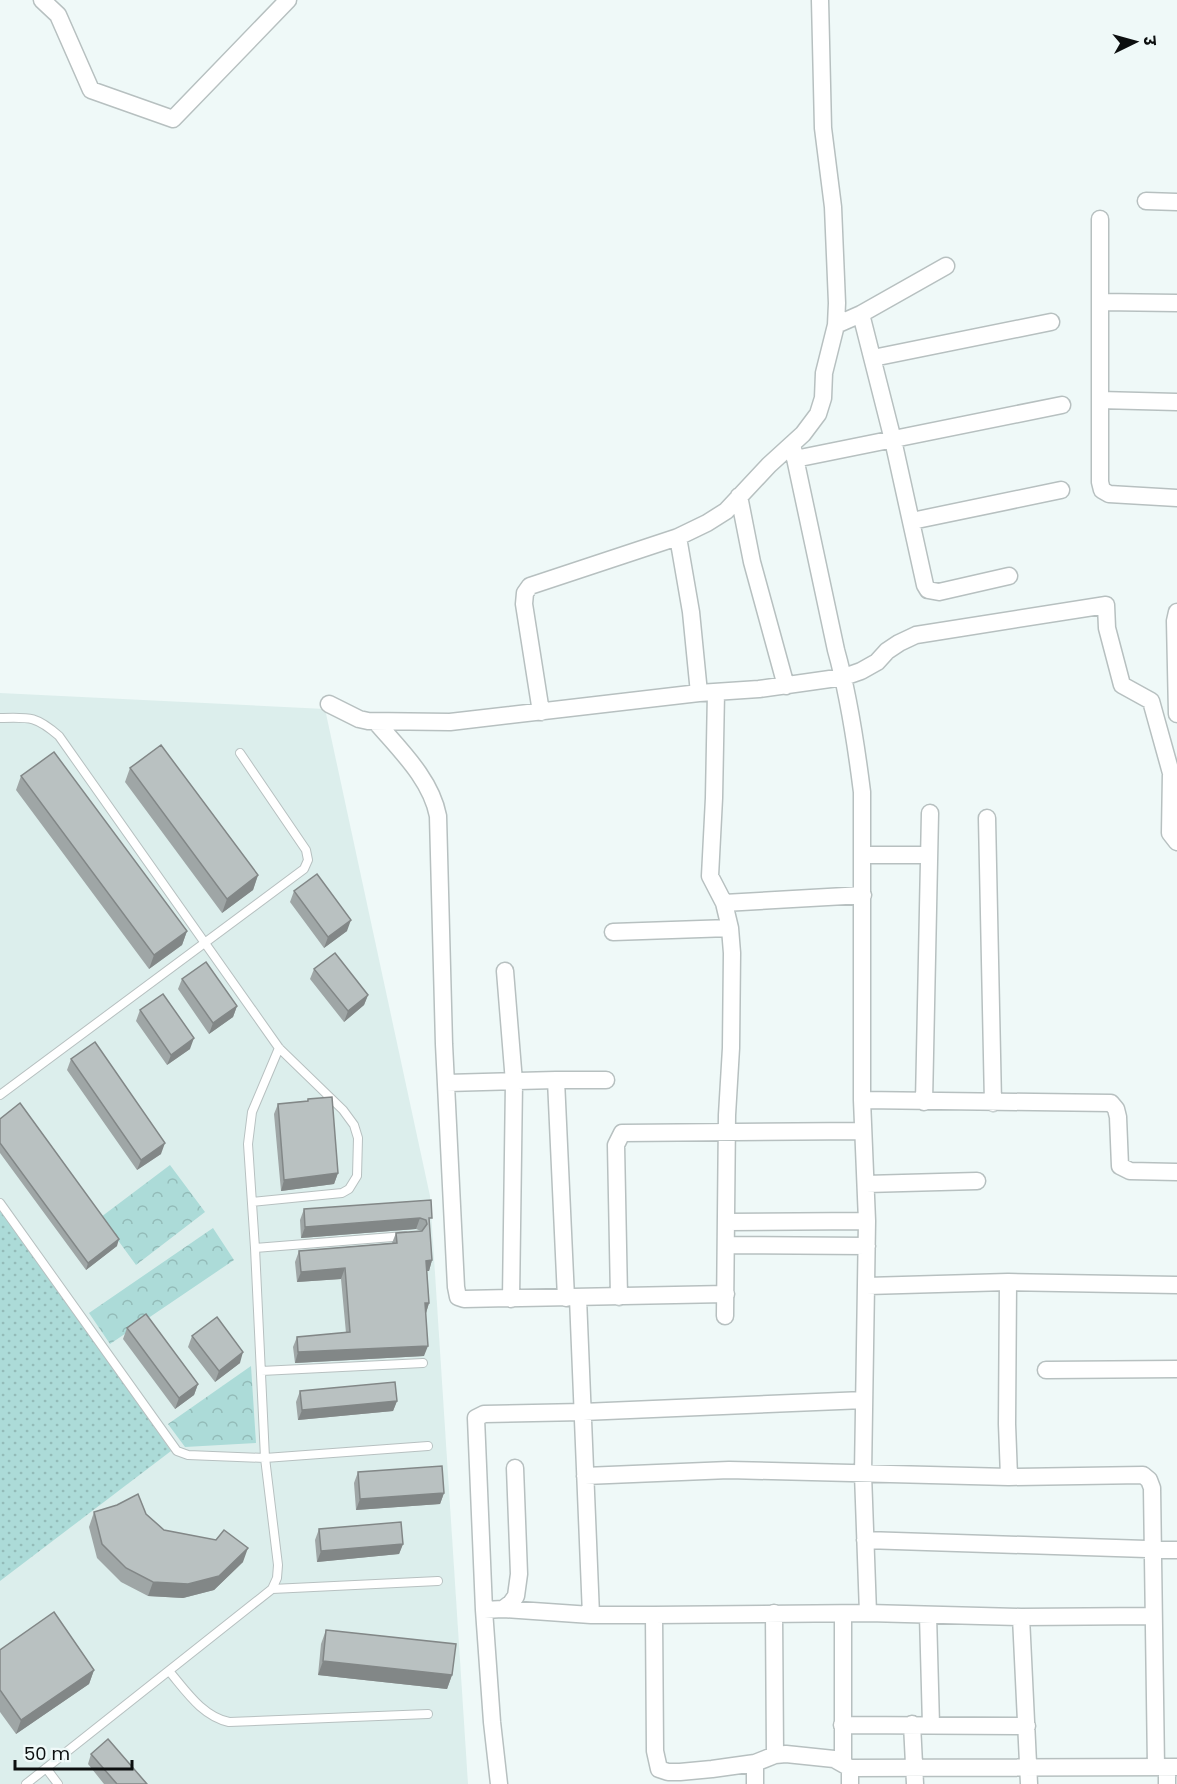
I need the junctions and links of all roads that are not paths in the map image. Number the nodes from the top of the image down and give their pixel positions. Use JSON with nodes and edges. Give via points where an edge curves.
{"nodes":[{"id":1,"x":42,"y":0,"type":"edge"},
{"id":2,"x":288,"y":0,"type":"edge"},
{"id":3,"x":820,"y":0,"type":"edge"},
{"id":4,"x":1146,"y":201,"type":"dead end"},
{"id":5,"x":1177,"y":202,"type":"edge"},
{"id":6,"x":1100,"y":219,"type":"dead end"},
{"id":7,"x":946,"y":266,"type":"dead end"},
{"id":8,"x":1101,"y":302,"type":"junction"},
{"id":9,"x":1177,"y":303,"type":"edge"},
{"id":10,"x":861,"y":315,"type":"junction"},
{"id":11,"x":1051,"y":322,"type":"dead end"},
{"id":12,"x":836,"y":325,"type":"junction"},
{"id":13,"x":873,"y":358,"type":"junction"},
{"id":14,"x":1100,"y":400,"type":"junction"},
{"id":15,"x":1177,"y":402,"type":"edge"},
{"id":16,"x":1062,"y":405,"type":"dead end"},
{"id":17,"x":893,"y":440,"type":"junction"},
{"id":18,"x":794,"y":451,"type":"junction"},
{"id":19,"x":1061,"y":490,"type":"dead end"},
{"id":20,"x":739,"y":496,"type":"junction"},
{"id":21,"x":1177,"y":498,"type":"edge"},
{"id":22,"x":912,"y":521,"type":"junction"},
{"id":23,"x":678,"y":537,"type":"junction"},
{"id":24,"x":1009,"y":576,"type":"dead end"},
{"id":25,"x":1177,"y":612,"type":"edge"},
{"id":26,"x":844,"y":677,"type":"junction"},
{"id":27,"x":786,"y":686,"type":"junction"},
{"id":28,"x":716,"y":692,"type":"junction"},
{"id":29,"x":699,"y":693,"type":"junction"},
{"id":30,"x":328,"y":704,"type":"dead end"},
{"id":31,"x":541,"y":712,"type":"junction"},
{"id":32,"x":1177,"y":714,"type":"edge"},
{"id":33,"x":0,"y":718,"type":"edge"},
{"id":34,"x":376,"y":722,"type":"junction"},
{"id":35,"x":240,"y":753,"type":"dead end"},
{"id":36,"x":930,"y":813,"type":"dead end"},
{"id":37,"x":987,"y":818,"type":"dead end"},
{"id":38,"x":1177,"y":842,"type":"edge"},
{"id":39,"x":862,"y":855,"type":"junction"},
{"id":40,"x":929,"y":855,"type":"junction"},
{"id":41,"x":863,"y":895,"type":"junction"},
{"id":42,"x":724,"y":903,"type":"junction"},
{"id":43,"x":730,"y":928,"type":"junction"},
{"id":44,"x":613,"y":932,"type":"dead end"},
{"id":45,"x":206,"y":942,"type":"junction"},
{"id":46,"x":505,"y":971,"type":"dead end"},
{"id":47,"x":279,"y":1048,"type":"junction"},
{"id":48,"x":556,"y":1080,"type":"junction"},
{"id":49,"x":606,"y":1080,"type":"dead end"},
{"id":50,"x":514,"y":1082,"type":"junction"},
{"id":51,"x":447,"y":1083,"type":"junction"},
{"id":52,"x":0,"y":1095,"type":"edge"},
{"id":53,"x":862,"y":1100,"type":"junction"},
{"id":54,"x":924,"y":1102,"type":"junction"},
{"id":55,"x":993,"y":1103,"type":"junction"},
{"id":56,"x":863,"y":1131,"type":"junction"},
{"id":57,"x":727,"y":1133,"type":"junction"},
{"id":58,"x":1177,"y":1172,"type":"edge"},
{"id":59,"x":977,"y":1181,"type":"dead end"},
{"id":60,"x":866,"y":1184,"type":"junction"},
{"id":61,"x":252,"y":1202,"type":"junction"},
{"id":62,"x":0,"y":1203,"type":"edge"},
{"id":63,"x":867,"y":1221,"type":"junction"},
{"id":64,"x":727,"y":1222,"type":"junction"},
{"id":65,"x":417,"y":1235,"type":"edge"},
{"id":66,"x":727,"y":1245,"type":"junction"},
{"id":67,"x":867,"y":1246,"type":"junction"},
{"id":68,"x":255,"y":1248,"type":"junction"},
{"id":69,"x":1008,"y":1282,"type":"junction"},
{"id":70,"x":1177,"y":1285,"type":"edge"},
{"id":71,"x":867,"y":1286,"type":"junction"},
{"id":72,"x":726,"y":1294,"type":"junction"},
{"id":73,"x":619,"y":1297,"type":"junction"},
{"id":74,"x":572,"y":1298,"type":"junction"},
{"id":75,"x":511,"y":1299,"type":"junction"},
{"id":76,"x":725,"y":1316,"type":"dead end"},
{"id":77,"x":423,"y":1363,"type":"dead end"},
{"id":78,"x":1177,"y":1369,"type":"edge"},
{"id":79,"x":1046,"y":1370,"type":"dead end"},
{"id":80,"x":261,"y":1371,"type":"junction"},
{"id":81,"x":864,"y":1400,"type":"junction"},
{"id":82,"x":583,"y":1412,"type":"junction"},
{"id":83,"x":428,"y":1446,"type":"dead end"},
{"id":84,"x":265,"y":1458,"type":"junction"},
{"id":85,"x":515,"y":1468,"type":"dead end"},
{"id":86,"x":863,"y":1474,"type":"junction"},
{"id":87,"x":585,"y":1476,"type":"junction"},
{"id":88,"x":1009,"y":1477,"type":"junction"},
{"id":89,"x":865,"y":1540,"type":"junction"},
{"id":90,"x":1154,"y":1550,"type":"junction"},
{"id":91,"x":1177,"y":1550,"type":"edge"},
{"id":92,"x":438,"y":1581,"type":"dead end"},
{"id":93,"x":272,"y":1589,"type":"junction"},
{"id":94,"x":503,"y":1609,"type":"junction"},
{"id":95,"x":484,"y":1610,"type":"junction"},
{"id":96,"x":774,"y":1613,"type":"junction"},
{"id":97,"x":868,"y":1613,"type":"junction"},
{"id":98,"x":843,"y":1614,"type":"junction"},
{"id":99,"x":591,"y":1615,"type":"junction"},
{"id":100,"x":654,"y":1615,"type":"junction"},
{"id":101,"x":928,"y":1615,"type":"junction"},
{"id":102,"x":1153,"y":1616,"type":"junction"},
{"id":103,"x":1021,"y":1617,"type":"junction"},
{"id":104,"x":169,"y":1671,"type":"junction"},
{"id":105,"x":428,"y":1714,"type":"dead end"},
{"id":106,"x":912,"y":1724,"type":"junction"},
{"id":107,"x":842,"y":1725,"type":"junction"},
{"id":108,"x":931,"y":1725,"type":"junction"},
{"id":109,"x":1027,"y":1726,"type":"junction"},
{"id":110,"x":775,"y":1755,"type":"junction"},
{"id":111,"x":755,"y":1762,"type":"junction"},
{"id":112,"x":46,"y":1768,"type":"junction"},
{"id":113,"x":1167,"y":1771,"type":"edge"},
{"id":114,"x":847,"y":1772,"type":"edge"},
{"id":115,"x":915,"y":1776,"type":"edge"},
{"id":116,"x":1028,"y":1776,"type":"edge"},
{"id":117,"x":712,"y":1777,"type":"edge"},
{"id":118,"x":26,"y":1784,"type":"edge"},
{"id":119,"x":58,"y":1784,"type":"edge"},
{"id":120,"x":500,"y":1784,"type":"edge"},
{"id":121,"x":755,"y":1784,"type":"edge"}],
"edges":[{"from":1,"to":2,"type":"street","via":[[58,15],[91,90],[173,119]]},
{"from":3,"to":12,"type":"street","via":[[823,128],[832,207]]},
{"from":4,"to":5,"type":"street"},
{"from":6,"to":8,"type":"street"},
{"from":7,"to":10,"type":"street"},
{"from":8,"to":9,"type":"street"},
{"from":8,"to":14,"type":"street"},
{"from":10,"to":12,"type":"street"},
{"from":10,"to":13,"type":"street"},
{"from":11,"to":13,"type":"street"},
{"from":12,"to":18,"type":"street","via":[[818,414]]},
{"from":13,"to":17,"type":"street"},
{"from":14,"to":15,"type":"street"},
{"from":14,"to":21,"type":"street","via":[[1102,490],[1109,494]]},
{"from":16,"to":17,"type":"street"},
{"from":17,"to":18,"type":"street"},
{"from":17,"to":22,"type":"street"},
{"from":18,"to":20,"type":"street"},
{"from":18,"to":26,"type":"street"},
{"from":19,"to":22,"type":"street"},
{"from":20,"to":23,"type":"street","via":[[726,511]]},
{"from":20,"to":27,"type":"street","via":[[752,562]]},
{"from":22,"to":24,"type":"street","via":[[928,590],[939,592]]},
{"from":23,"to":29,"type":"street"},
{"from":23,"to":31,"type":"street","via":[[530,586],[524,604]]},
{"from":25,"to":32,"type":"street"},
{"from":26,"to":27,"type":"street"},
{"from":26,"to":38,"type":"street","via":[[877,662],[887,651],[916,635],[1106,605],[1107,628],[1122,685],[1151,701],[1171,773],[1170,833]]},
{"from":26,"to":39,"type":"street","via":[[862,792]]},
{"from":27,"to":28,"type":"street"},
{"from":28,"to":29,"type":"street"},
{"from":28,"to":42,"type":"street","via":[[710,876]]},
{"from":29,"to":31,"type":"street"},
{"from":30,"to":34,"type":"street","via":[[359,719]]},
{"from":31,"to":34,"type":"street","via":[[450,722]]},
{"from":33,"to":45,"type":"lane","via":[[42,721],[59,736]]},
{"from":34,"to":51,"type":"street","via":[[430,789],[436,803]]},
{"from":35,"to":45,"type":"lane","via":[[306,850],[308,860],[304,869]]},
{"from":36,"to":40,"type":"street"},
{"from":37,"to":55,"type":"street"},
{"from":39,"to":40,"type":"street"},
{"from":39,"to":41,"type":"street"},
{"from":40,"to":54,"type":"street"},
{"from":41,"to":42,"type":"street"},
{"from":41,"to":53,"type":"street"},
{"from":42,"to":43,"type":"street"},
{"from":43,"to":44,"type":"street"},
{"from":43,"to":57,"type":"street","via":[[732,1023]]},
{"from":45,"to":47,"type":"lane"},
{"from":45,"to":52,"type":"lane"},
{"from":46,"to":50,"type":"street"},
{"from":47,"to":61,"type":"lane","via":[[249,1126]]},
{"from":47,"to":61,"type":"lane","via":[[354,1125],[358,1138],[357,1176],[342,1193]]},
{"from":48,"to":49,"type":"street"},
{"from":48,"to":50,"type":"street"},
{"from":48,"to":74,"type":"street"},
{"from":50,"to":51,"type":"street"},
{"from":50,"to":75,"type":"street"},
{"from":51,"to":75,"type":"street","via":[[458,1297]]},
{"from":53,"to":54,"type":"street"},
{"from":53,"to":56,"type":"street"},
{"from":54,"to":55,"type":"street"},
{"from":55,"to":58,"type":"street","via":[[1111,1103],[1118,1116],[1120,1166],[1130,1171]]},
{"from":56,"to":57,"type":"street"},
{"from":56,"to":60,"type":"street"},
{"from":57,"to":64,"type":"street"},
{"from":57,"to":73,"type":"street","via":[[628,1131],[618,1137]]},
{"from":59,"to":60,"type":"street"},
{"from":60,"to":63,"type":"street"},
{"from":61,"to":68,"type":"lane"},
{"from":62,"to":84,"type":"lane","via":[[177,1451],[188,1455]]},
{"from":63,"to":64,"type":"street"},
{"from":63,"to":67,"type":"street"},
{"from":64,"to":66,"type":"street"},
{"from":65,"to":68,"type":"lane"},
{"from":66,"to":67,"type":"street"},
{"from":66,"to":72,"type":"street"},
{"from":67,"to":71,"type":"street"},
{"from":68,"to":80,"type":"lane"},
{"from":69,"to":70,"type":"street"},
{"from":69,"to":71,"type":"street"},
{"from":69,"to":88,"type":"street"},
{"from":71,"to":81,"type":"street"},
{"from":72,"to":73,"type":"street"},
{"from":72,"to":76,"type":"street"},
{"from":73,"to":74,"type":"street"},
{"from":74,"to":75,"type":"street"},
{"from":74,"to":82,"type":"street"},
{"from":77,"to":80,"type":"lane"},
{"from":78,"to":79,"type":"street"},
{"from":80,"to":84,"type":"lane"},
{"from":81,"to":82,"type":"street"},
{"from":81,"to":86,"type":"street"},
{"from":82,"to":87,"type":"street"},
{"from":82,"to":95,"type":"street","via":[[484,1414],[476,1418]]},
{"from":83,"to":84,"type":"lane"},
{"from":84,"to":93,"type":"lane","via":[[278,1565]]},
{"from":85,"to":94,"type":"street","via":[[519,1574],[516,1596]]},
{"from":86,"to":87,"type":"street","via":[[729,1470]]},
{"from":86,"to":88,"type":"street"},
{"from":86,"to":89,"type":"street"},
{"from":87,"to":99,"type":"street"},
{"from":88,"to":90,"type":"street","via":[[1143,1475],[1152,1488]]},
{"from":89,"to":90,"type":"street"},
{"from":89,"to":97,"type":"street"},
{"from":90,"to":91,"type":"street"},
{"from":90,"to":102,"type":"street"},
{"from":92,"to":93,"type":"lane"},
{"from":93,"to":104,"type":"lane"},
{"from":94,"to":95,"type":"street"},
{"from":94,"to":99,"type":"street"},
{"from":95,"to":120,"type":"street"},
{"from":96,"to":98,"type":"street"},
{"from":96,"to":100,"type":"street"},
{"from":96,"to":110,"type":"street"},
{"from":97,"to":98,"type":"street"},
{"from":97,"to":101,"type":"street"},
{"from":98,"to":107,"type":"street"},
{"from":99,"to":100,"type":"street"},
{"from":100,"to":117,"type":"street","via":[[658,1769]]},
{"from":101,"to":103,"type":"street"},
{"from":101,"to":108,"type":"street"},
{"from":102,"to":103,"type":"street"},
{"from":102,"to":113,"type":"street"},
{"from":103,"to":109,"type":"street"},
{"from":104,"to":105,"type":"lane","via":[[203,1710],[229,1722]]},
{"from":104,"to":112,"type":"lane"},
{"from":106,"to":107,"type":"street"},
{"from":106,"to":108,"type":"street"},
{"from":106,"to":115,"type":"street"},
{"from":107,"to":114,"type":"street"},
{"from":108,"to":109,"type":"street"},
{"from":109,"to":116,"type":"street"},
{"from":110,"to":111,"type":"street"},
{"from":110,"to":114,"type":"street","via":[[834,1759]]},
{"from":111,"to":117,"type":"street"},
{"from":111,"to":121,"type":"street"},
{"from":112,"to":118,"type":"lane"},
{"from":112,"to":119,"type":"lane"},
{"from":113,"to":116,"type":"street"},
{"from":114,"to":115,"type":"street"},
{"from":115,"to":116,"type":"street"}]}
